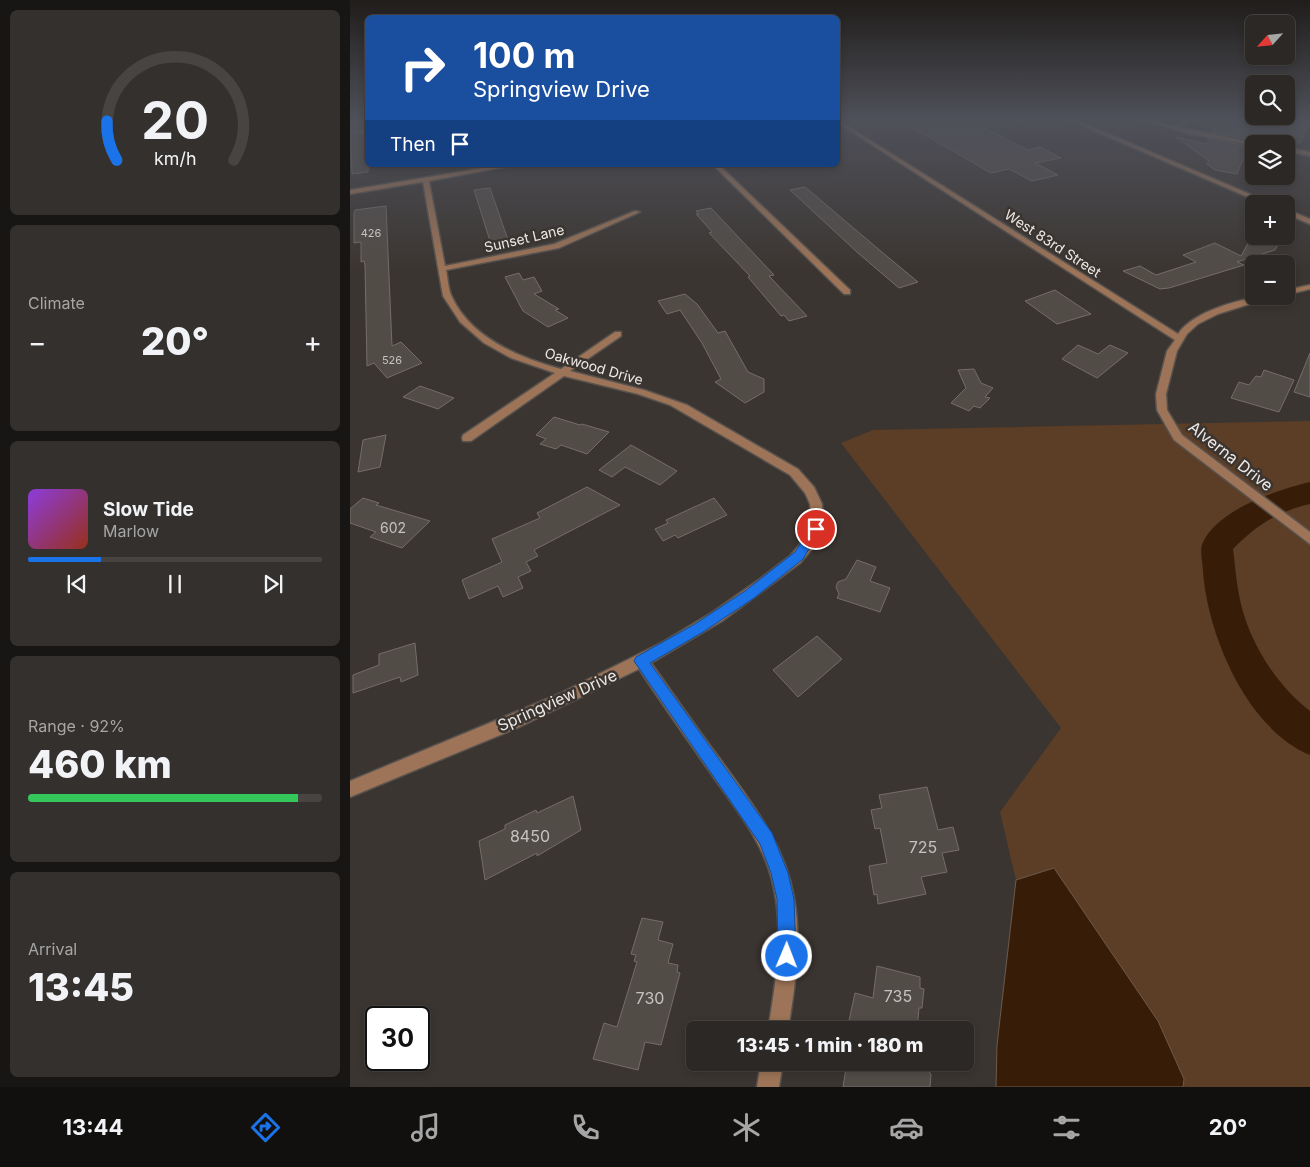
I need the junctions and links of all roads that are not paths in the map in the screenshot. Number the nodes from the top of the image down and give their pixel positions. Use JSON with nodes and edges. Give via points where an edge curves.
{"nodes":[{"id":1,"x":477,"y":171,"type":"edge"},
{"id":2,"x":722,"y":171,"type":"edge"},
{"id":3,"x":916,"y":171,"type":"edge"},
{"id":4,"x":1192,"y":171,"type":"edge"},
{"id":5,"x":426,"y":179,"type":"junction"},
{"id":6,"x":350,"y":192,"type":"edge"},
{"id":7,"x":1249,"y":195,"type":"edge"},
{"id":8,"x":637,"y":212,"type":"dead end"},
{"id":9,"x":1295,"y":215,"type":"edge"},
{"id":10,"x":1310,"y":222,"type":"edge"},
{"id":11,"x":442,"y":269,"type":"junction"},
{"id":12,"x":1310,"y":287,"type":"edge"},
{"id":13,"x":1295,"y":290,"type":"edge"},
{"id":14,"x":847,"y":292,"type":"dead end"},
{"id":15,"x":1245,"y":302,"type":"edge"},
{"id":16,"x":618,"y":334,"type":"dead end"},
{"id":17,"x":1178,"y":338,"type":"junction"},
{"id":18,"x":563,"y":372,"type":"junction"},
{"id":19,"x":467,"y":438,"type":"dead end"},
{"id":20,"x":816,"y":529,"type":"joint"},
{"id":21,"x":1310,"y":539,"type":"edge"},
{"id":22,"x":641,"y":661,"type":"junction"},
{"id":23,"x":350,"y":789,"type":"edge"},
{"id":24,"x":779,"y":1021,"type":"edge"},
{"id":25,"x":771,"y":1071,"type":"edge"},
{"id":26,"x":768,"y":1087,"type":"edge"}],
"edges":[{"from":1,"to":5,"type":"street"},
{"from":2,"to":14,"type":"street"},
{"from":3,"to":17,"type":"street","name":"West 83rd Street"},
{"from":4,"to":7,"type":"street"},
{"from":5,"to":6,"type":"street"},
{"from":5,"to":11,"type":"street","name":"Oakwood Drive"},
{"from":8,"to":11,"type":"street","name":"Sunset Lane","via":[[561,244]]},
{"from":9,"to":10,"type":"street"},
{"from":11,"to":18,"type":"street","name":"Oakwood Drive","via":[[452,305],[471,328],[503,350]]},
{"from":12,"to":13,"type":"street"},
{"from":15,"to":17,"type":"street","name":"Alverna Drive","via":[[1208,314]]},
{"from":16,"to":18,"type":"street"},
{"from":17,"to":21,"type":"street","name":"Alverna Drive","via":[[1161,394],[1162,410],[1178,437]]},
{"from":18,"to":19,"type":"street"},
{"from":18,"to":20,"type":"street","name":"Oakwood Drive","via":[[670,401],[794,472],[815,500]]},
{"from":20,"to":22,"type":"street","name":"Springview Drive","via":[[799,556],[750,595]]},
{"from":22,"to":23,"type":"street","name":"Springview Drive","via":[[552,705]]},
{"from":22,"to":24,"type":"street","via":[[761,829],[780,873],[786,899],[788,941]]},
{"from":25,"to":26,"type":"street"}]}
